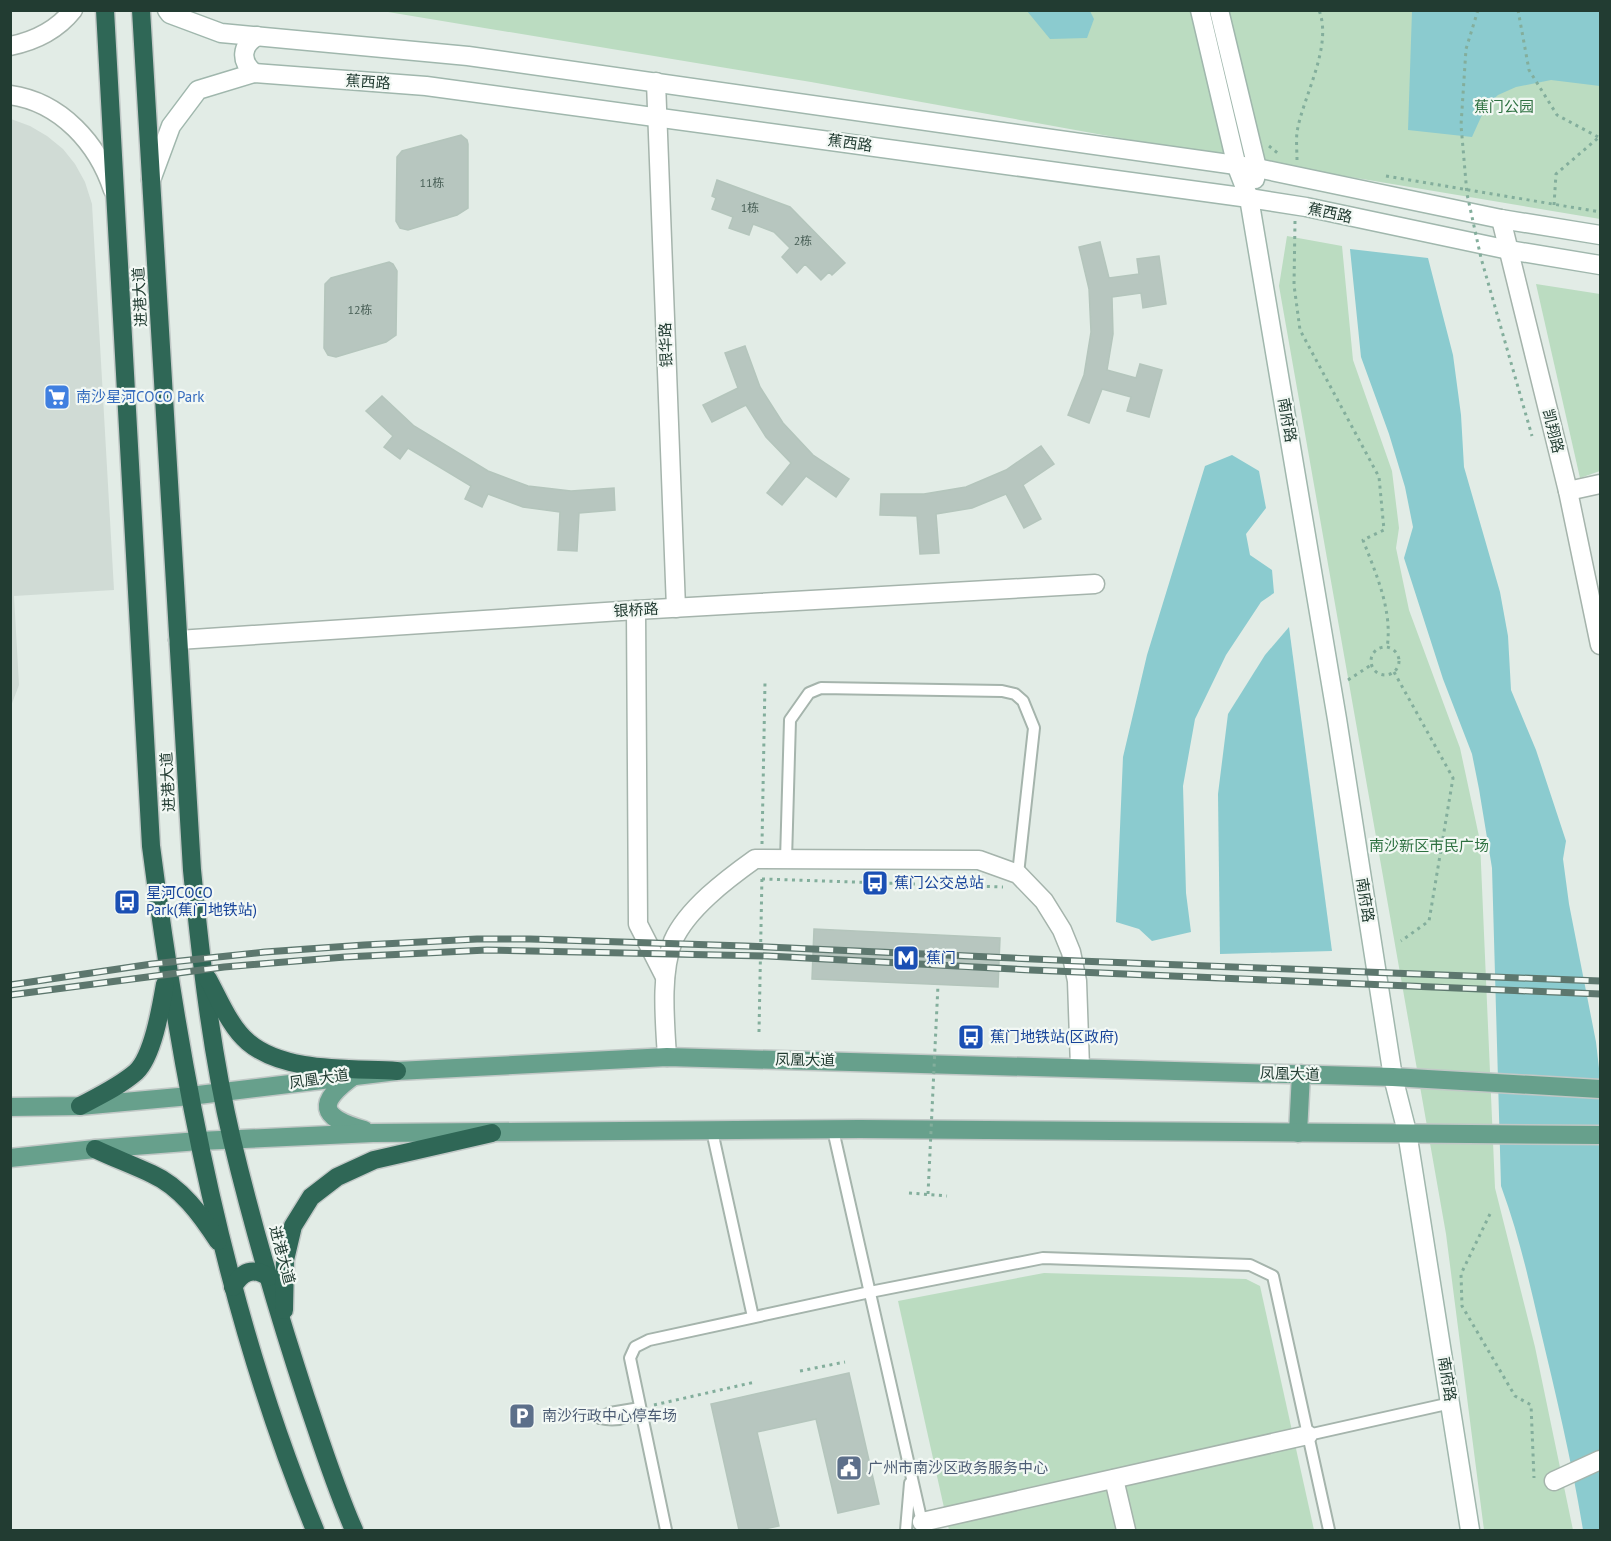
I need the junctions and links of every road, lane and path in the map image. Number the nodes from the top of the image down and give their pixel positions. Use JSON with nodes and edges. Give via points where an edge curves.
{"nodes":[{"id":1,"x":73,"y":10,"type":"edge"},
{"id":2,"x":105,"y":10,"type":"edge"},
{"id":3,"x":141,"y":10,"type":"edge"},
{"id":4,"x":167,"y":10,"type":"edge"},
{"id":5,"x":1200,"y":10,"type":"edge"},
{"id":6,"x":1219,"y":10,"type":"edge"},
{"id":7,"x":1319,"y":10,"type":"edge"},
{"id":8,"x":1478,"y":10,"type":"edge"},
{"id":9,"x":1518,"y":10,"type":"edge"},
{"id":10,"x":257,"y":36,"type":"junction"},
{"id":11,"x":10,"y":46,"type":"edge"},
{"id":12,"x":254,"y":73,"type":"junction"},
{"id":13,"x":656,"y":82,"type":"junction"},
{"id":14,"x":10,"y":94,"type":"edge"},
{"id":15,"x":657,"y":117,"type":"junction"},
{"id":16,"x":1599,"y":138,"type":"edge"},
{"id":17,"x":1262,"y":139,"type":"dead end"},
{"id":18,"x":1237,"y":166,"type":"junction"},
{"id":19,"x":1257,"y":168,"type":"junction"},
{"id":20,"x":1301,"y":172,"type":"junction"},
{"id":21,"x":1378,"y":175,"type":"dead end"},
{"id":22,"x":151,"y":180,"type":"junction"},
{"id":23,"x":115,"y":196,"type":"junction"},
{"id":24,"x":1249,"y":198,"type":"junction"},
{"id":25,"x":1554,"y":205,"type":"junction"},
{"id":26,"x":1301,"y":207,"type":"junction"},
{"id":27,"x":1600,"y":212,"type":"edge"},
{"id":28,"x":1502,"y":219,"type":"junction"},
{"id":29,"x":1600,"y":235,"type":"edge"},
{"id":30,"x":1509,"y":250,"type":"junction"},
{"id":31,"x":1600,"y":265,"type":"edge"},
{"id":32,"x":1532,"y":436,"type":"dead end"},
{"id":33,"x":1600,"y":484,"type":"edge"},
{"id":34,"x":1568,"y":491,"type":"junction"},
{"id":35,"x":1095,"y":585,"type":"dead end"},
{"id":36,"x":676,"y":608,"type":"junction"},
{"id":37,"x":636,"y":610,"type":"junction"},
{"id":38,"x":178,"y":640,"type":"junction"},
{"id":39,"x":1600,"y":645,"type":"edge"},
{"id":40,"x":1387,"y":648,"type":"junction"},
{"id":41,"x":1371,"y":665,"type":"junction"},
{"id":42,"x":1394,"y":672,"type":"junction"},
{"id":43,"x":1348,"y":680,"type":"dead end"},
{"id":44,"x":786,"y":860,"type":"junction"},
{"id":45,"x":1018,"y":874,"type":"junction"},
{"id":46,"x":762,"y":879,"type":"dead end"},
{"id":47,"x":1006,"y":887,"type":"dead end"},
{"id":48,"x":1401,"y":941,"type":"dead end"},
{"id":49,"x":202,"y":968,"type":"junction"},
{"id":50,"x":167,"y":974,"type":"junction"},
{"id":51,"x":665,"y":977,"type":"junction"},
{"id":52,"x":938,"y":985,"type":"dead end"},
{"id":53,"x":666,"y":1057,"type":"junction"},
{"id":54,"x":1080,"y":1067,"type":"junction"},
{"id":55,"x":396,"y":1071,"type":"junction"},
{"id":56,"x":356,"y":1074,"type":"junction"},
{"id":57,"x":1300,"y":1074,"type":"junction"},
{"id":58,"x":1394,"y":1077,"type":"junction"},
{"id":59,"x":1600,"y":1089,"type":"edge"},
{"id":60,"x":222,"y":1093,"type":"junction"},
{"id":61,"x":189,"y":1096,"type":"junction"},
{"id":62,"x":80,"y":1106,"type":"junction"},
{"id":63,"x":10,"y":1107,"type":"edge"},
{"id":64,"x":833,"y":1130,"type":"junction"},
{"id":65,"x":712,"y":1131,"type":"junction"},
{"id":66,"x":1407,"y":1132,"type":"junction"},
{"id":67,"x":373,"y":1133,"type":"junction"},
{"id":68,"x":492,"y":1133,"type":"junction"},
{"id":69,"x":1298,"y":1133,"type":"junction"},
{"id":70,"x":1600,"y":1135,"type":"edge"},
{"id":71,"x":232,"y":1140,"type":"junction"},
{"id":72,"x":199,"y":1142,"type":"junction"},
{"id":73,"x":95,"y":1149,"type":"junction"},
{"id":74,"x":10,"y":1158,"type":"edge"},
{"id":75,"x":909,"y":1193,"type":"dead end"},
{"id":76,"x":928,"y":1194,"type":"junction"},
{"id":77,"x":947,"y":1196,"type":"dead end"},
{"id":78,"x":1490,"y":1214,"type":"dead end"},
{"id":79,"x":225,"y":1252,"type":"junction"},
{"id":80,"x":269,"y":1277,"type":"junction"},
{"id":81,"x":233,"y":1287,"type":"junction"},
{"id":82,"x":870,"y":1292,"type":"junction"},
{"id":83,"x":753,"y":1317,"type":"junction"},
{"id":84,"x":283,"y":1329,"type":"junction"},
{"id":85,"x":845,"y":1362,"type":"dead end"},
{"id":86,"x":800,"y":1371,"type":"dead end"},
{"id":87,"x":754,"y":1382,"type":"dead end"},
{"id":88,"x":1451,"y":1403,"type":"junction"},
{"id":89,"x":640,"y":1408,"type":"junction"},
{"id":90,"x":1308,"y":1435,"type":"junction"},
{"id":91,"x":1600,"y":1460,"type":"edge"},
{"id":92,"x":911,"y":1473,"type":"junction"},
{"id":93,"x":1534,"y":1478,"type":"dead end"},
{"id":94,"x":1114,"y":1479,"type":"junction"},
{"id":95,"x":1554,"y":1481,"type":"dead end"},
{"id":96,"x":917,"y":1528,"type":"edge"},
{"id":97,"x":315,"y":1530,"type":"edge"},
{"id":98,"x":354,"y":1530,"type":"edge"},
{"id":99,"x":666,"y":1530,"type":"edge"},
{"id":100,"x":1126,"y":1530,"type":"edge"},
{"id":101,"x":1329,"y":1530,"type":"edge"},
{"id":102,"x":1470,"y":1530,"type":"edge"}],
"edges":[{"from":1,"to":11,"type":"street","via":[[41,36]]},
{"from":2,"to":23,"type":"highway","name":"进港大道"},
{"from":3,"to":22,"type":"highway","name":"进港大道"},
{"from":4,"to":10,"type":"street","name":"蕉西路","via":[[221,33]]},
{"from":5,"to":18,"type":"street","name":"南府路"},
{"from":6,"to":19,"type":"street","name":"南府路"},
{"from":7,"to":20,"type":"path","via":[[1324,27],[1297,133]]},
{"from":8,"to":32,"type":"path","bridge":true,"via":[[1466,49],[1462,114],[1467,194],[1481,258]]},
{"from":9,"to":16,"type":"path","via":[[1529,70],[1557,115]]},
{"from":10,"to":12,"type":"street","via":[[244,49],[247,67]]},
{"from":10,"to":13,"type":"street","name":"蕉西路","via":[[468,56]]},
{"from":12,"to":15,"type":"street","name":"蕉西路","via":[[426,86]]},
{"from":12,"to":22,"type":"street","name":"蕉西路","via":[[198,90],[171,126]]},
{"from":13,"to":15,"type":"street","name":"银华路"},
{"from":13,"to":18,"type":"street","name":"蕉西路"},
{"from":14,"to":23,"type":"street","via":[[40,103],[80,131],[104,165]]},
{"from":15,"to":24,"type":"street","name":"蕉西路"},
{"from":15,"to":36,"type":"street","name":"银华路"},
{"from":16,"to":25,"type":"path","via":[[1556,174]]},
{"from":17,"to":20,"type":"path"},
{"from":18,"to":19,"type":"street","name":"蕉西路"},
{"from":18,"to":24,"type":"street","name":"南府路"},
{"from":19,"to":20,"type":"street","name":"蕉西路"},
{"from":19,"to":24,"type":"street","name":"南府路"},
{"from":20,"to":28,"type":"street","name":"蕉西路"},
{"from":21,"to":25,"type":"path"},
{"from":22,"to":38,"type":"highway","name":"进港大道"},
{"from":23,"to":50,"type":"highway","name":"进港大道","via":[[151,846]]},
{"from":24,"to":26,"type":"street","name":"蕉西路"},
{"from":24,"to":58,"type":"street","name":"南府路"},
{"from":25,"to":27,"type":"path"},
{"from":26,"to":30,"type":"street","name":"蕉西路"},
{"from":26,"to":40,"type":"path","via":[[1294,285],[1300,330],[1379,477],[1384,530],[1363,540],[1382,590],[1390,632]]},
{"from":28,"to":29,"type":"street","name":"蕉西路"},
{"from":28,"to":30,"type":"street","name":"凯翔路"},
{"from":30,"to":31,"type":"street","name":"蕉西路"},
{"from":30,"to":34,"type":"street","name":"凯翔路"},
{"from":33,"to":34,"type":"street"},
{"from":34,"to":39,"type":"street","name":"凯翔路"},
{"from":35,"to":36,"type":"street","name":"银桥路"},
{"from":36,"to":37,"type":"street","name":"银桥路"},
{"from":37,"to":38,"type":"street","name":"银桥路"},
{"from":37,"to":51,"type":"street","via":[[638,924]]},
{"from":38,"to":49,"type":"highway","name":"进港大道"},
{"from":40,"to":41,"type":"path","via":[[1375,652]]},
{"from":40,"to":42,"type":"path","via":[[1399,660]]},
{"from":41,"to":42,"type":"path","via":[[1380,675]]},
{"from":41,"to":43,"type":"path"},
{"from":42,"to":48,"type":"path","via":[[1453,778],[1430,921]]},
{"from":44,"to":45,"type":"street","via":[[979,860]]},
{"from":44,"to":45,"type":"lane","via":[[790,720],[809,693],[821,688],[1002,691],[1023,701],[1034,728]]},
{"from":44,"to":51,"type":"street","via":[[754,859],[727,879],[690,916],[674,941]]},
{"from":45,"to":54,"type":"street","via":[[1044,901],[1071,952],[1077,981]]},
{"from":46,"to":47,"type":"path"},
{"from":49,"to":55,"type":"highway","via":[[247,1042],[271,1057],[296,1064]]},
{"from":49,"to":60,"type":"highway","name":"进港大道"},
{"from":50,"to":61,"type":"highway","name":"进港大道"},
{"from":50,"to":62,"type":"highway","via":[[157,1026],[138,1070]]},
{"from":51,"to":53,"type":"street"},
{"from":52,"to":76,"type":"path","bridge":true},
{"from":53,"to":54,"type":"main road","name":"凤凰大道"},
{"from":53,"to":55,"type":"main road","name":"凤凰大道"},
{"from":54,"to":57,"type":"main road","name":"凤凰大道"},
{"from":55,"to":56,"type":"main road","name":"凤凰大道"},
{"from":56,"to":60,"type":"main road","name":"凤凰大道"},
{"from":56,"to":67,"type":"main road","via":[[330,1095],[328,1110],[335,1119]]},
{"from":57,"to":58,"type":"main road","name":"凤凰大道"},
{"from":57,"to":69,"type":"main road"},
{"from":58,"to":59,"type":"main road","name":"凤凰大道"},
{"from":58,"to":66,"type":"street","name":"南府路"},
{"from":60,"to":61,"type":"main road","name":"凤凰大道"},
{"from":60,"to":71,"type":"highway","name":"进港大道"},
{"from":61,"to":62,"type":"main road","name":"凤凰大道"},
{"from":61,"to":72,"type":"highway","name":"进港大道"},
{"from":62,"to":63,"type":"main road","name":"凤凰大道"},
{"from":64,"to":65,"type":"main road"},
{"from":64,"to":69,"type":"main road"},
{"from":64,"to":82,"type":"lane"},
{"from":65,"to":68,"type":"main road"},
{"from":65,"to":83,"type":"lane"},
{"from":66,"to":69,"type":"main road"},
{"from":66,"to":70,"type":"main road"},
{"from":66,"to":88,"type":"street","name":"南府路"},
{"from":67,"to":68,"type":"main road"},
{"from":67,"to":71,"type":"main road"},
{"from":68,"to":84,"type":"highway","via":[[374,1160],[337,1177],[311,1197],[293,1226],[285,1260]]},
{"from":71,"to":72,"type":"main road"},
{"from":71,"to":80,"type":"highway","name":"进港大道"},
{"from":72,"to":73,"type":"main road"},
{"from":72,"to":79,"type":"highway","name":"进港大道"},
{"from":73,"to":74,"type":"main road"},
{"from":73,"to":79,"type":"highway","via":[[154,1174],[176,1190],[200,1214]]},
{"from":75,"to":76,"type":"path"},
{"from":76,"to":77,"type":"path"},
{"from":78,"to":93,"type":"path","via":[[1461,1274],[1462,1306],[1515,1396],[1531,1405]]},
{"from":79,"to":81,"type":"highway","name":"进港大道"},
{"from":80,"to":81,"type":"highway","via":[[260,1271],[245,1272]]},
{"from":80,"to":84,"type":"highway","name":"进港大道"},
{"from":81,"to":97,"type":"highway","name":"进港大道","via":[[247,1340]]},
{"from":82,"to":83,"type":"lane"},
{"from":82,"to":90,"type":"lane","via":[[1043,1258],[1250,1265],[1273,1276]]},
{"from":82,"to":92,"type":"lane"},
{"from":83,"to":89,"type":"lane","via":[[649,1340],[635,1347],[630,1358]]},
{"from":84,"to":98,"type":"highway","name":"进港大道"},
{"from":85,"to":86,"type":"path"},
{"from":87,"to":89,"type":"path"},
{"from":88,"to":90,"type":"lane"},
{"from":88,"to":102,"type":"street","name":"南府路"},
{"from":89,"to":99,"type":"lane"},
{"from":90,"to":94,"type":"street"},
{"from":90,"to":101,"type":"lane"},
{"from":91,"to":95,"type":"street"},
{"from":92,"to":96,"type":"lane"},
{"from":92,"to":96,"type":"lane"},
{"from":94,"to":96,"type":"street"},
{"from":94,"to":100,"type":"street"}]}
